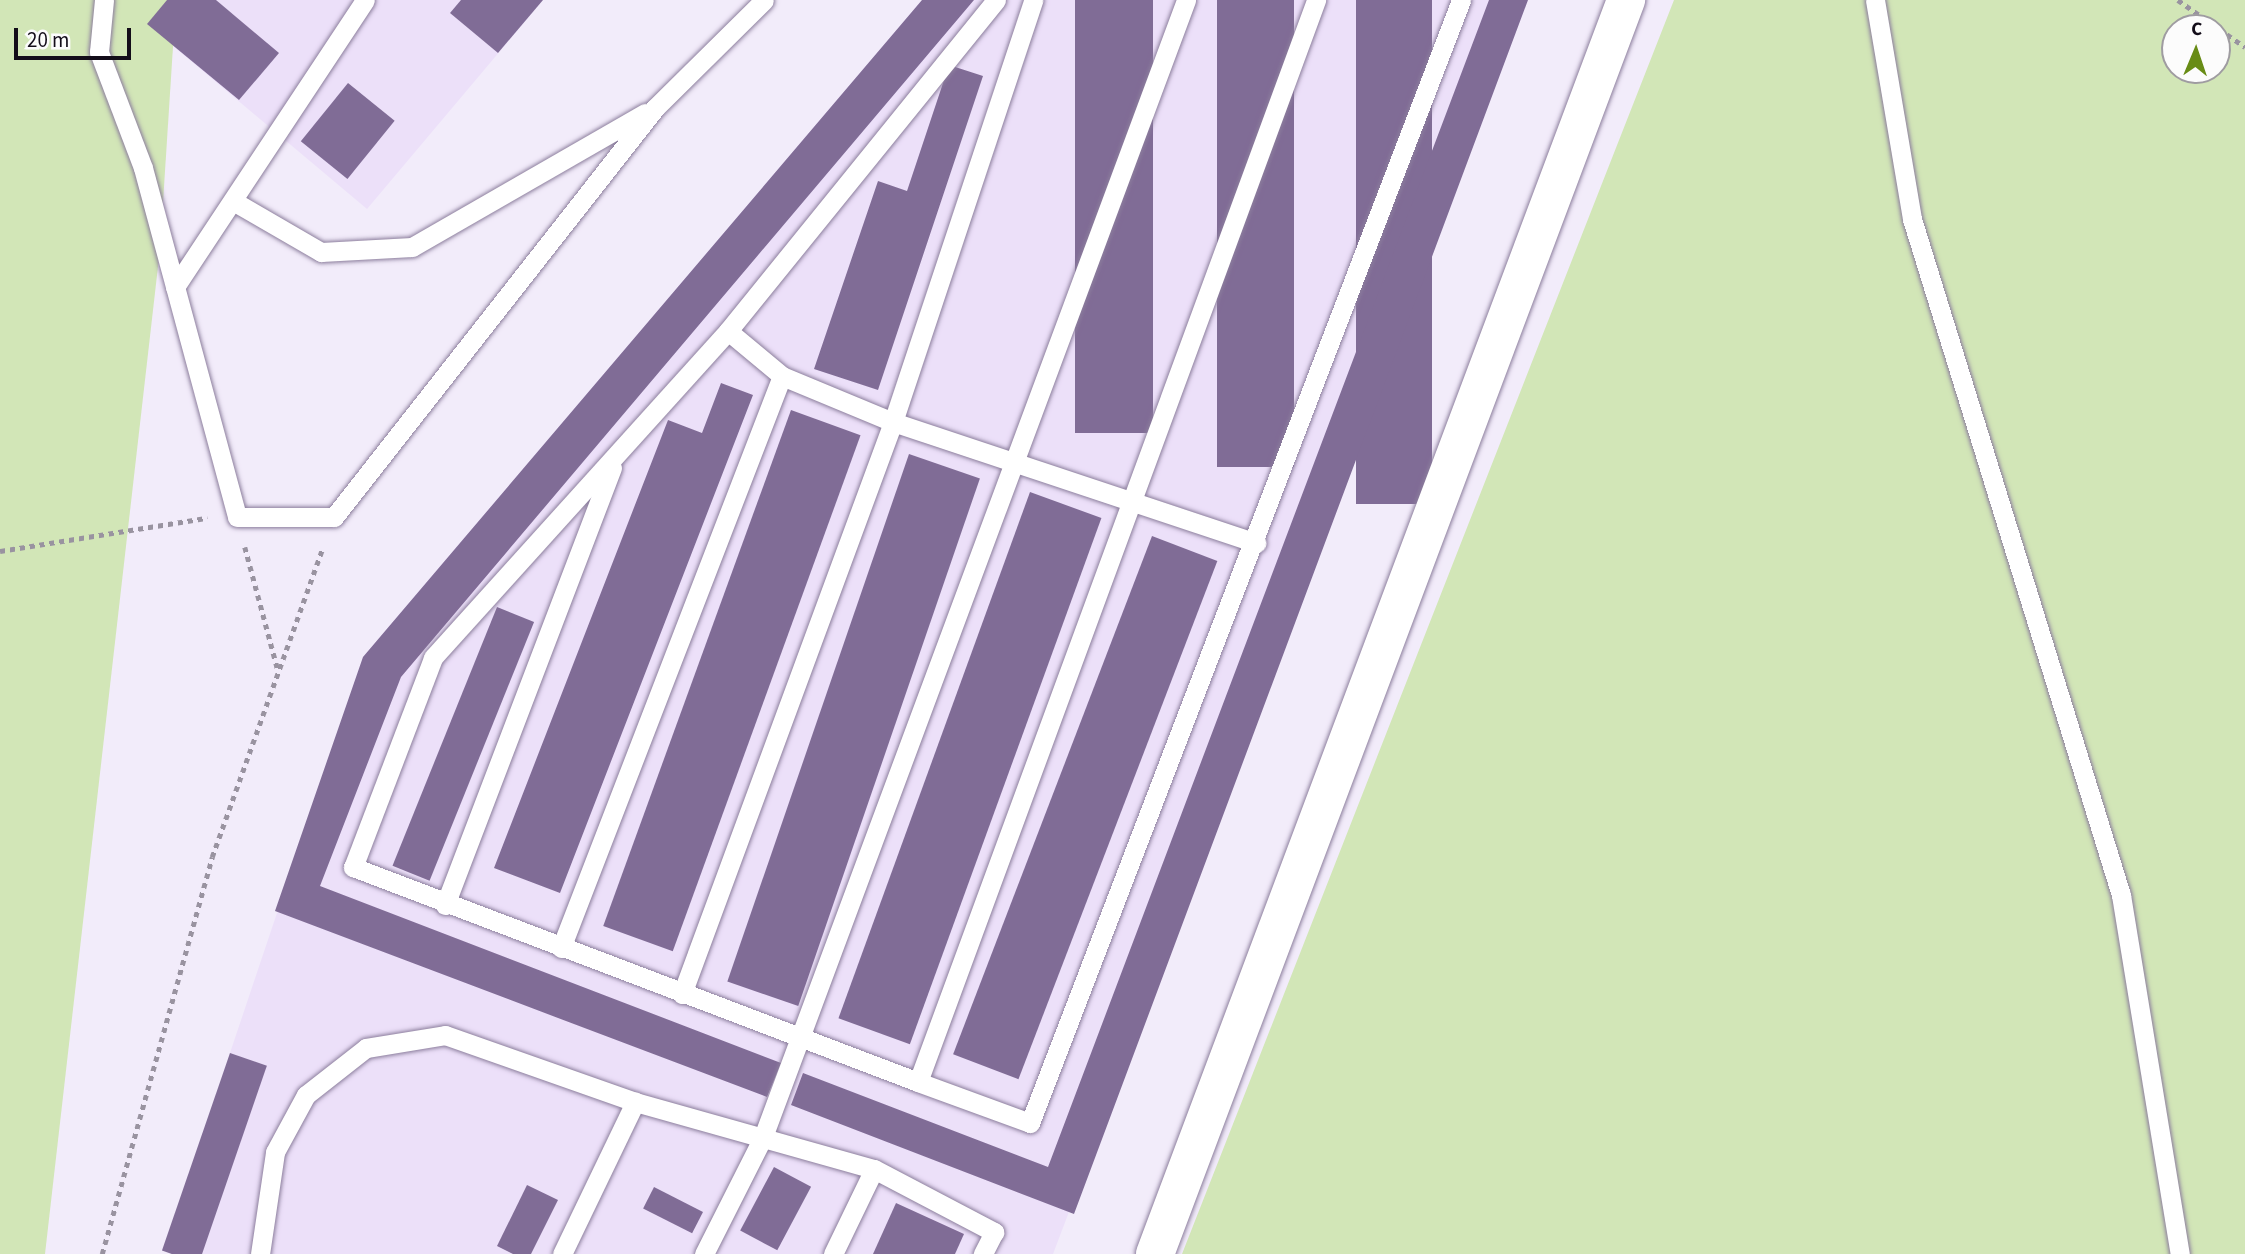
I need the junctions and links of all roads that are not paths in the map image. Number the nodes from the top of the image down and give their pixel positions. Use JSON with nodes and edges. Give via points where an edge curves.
{"nodes":[{"id":1,"x":104,"y":0,"type":"edge"},
{"id":2,"x":365,"y":0,"type":"edge"},
{"id":3,"x":764,"y":0,"type":"edge"},
{"id":4,"x":996,"y":0,"type":"edge"},
{"id":5,"x":1033,"y":0,"type":"edge"},
{"id":6,"x":1186,"y":0,"type":"edge"},
{"id":7,"x":1316,"y":0,"type":"edge"},
{"id":8,"x":1461,"y":0,"type":"edge"},
{"id":9,"x":1626,"y":0,"type":"edge"},
{"id":10,"x":1875,"y":0,"type":"edge"},
{"id":11,"x":655,"y":108,"type":"junction"},
{"id":12,"x":233,"y":201,"type":"junction"},
{"id":13,"x":175,"y":287,"type":"junction"},
{"id":14,"x":728,"y":331,"type":"junction"},
{"id":15,"x":782,"y":376,"type":"junction"},
{"id":16,"x":893,"y":422,"type":"junction"},
{"id":17,"x":616,"y":457,"type":"junction"},
{"id":18,"x":1011,"y":464,"type":"junction"},
{"id":19,"x":1134,"y":502,"type":"junction"},
{"id":20,"x":1256,"y":543,"type":"junction"},
{"id":21,"x":445,"y":905,"type":"junction"},
{"id":22,"x":561,"y":948,"type":"junction"},
{"id":23,"x":682,"y":994,"type":"junction"},
{"id":24,"x":801,"y":1037,"type":"junction"},
{"id":25,"x":918,"y":1082,"type":"junction"},
{"id":26,"x":635,"y":1102,"type":"junction"},
{"id":27,"x":763,"y":1137,"type":"junction"},
{"id":28,"x":874,"y":1169,"type":"junction"},
{"id":29,"x":260,"y":1254,"type":"edge"},
{"id":30,"x":562,"y":1254,"type":"edge"},
{"id":31,"x":704,"y":1254,"type":"edge"},
{"id":32,"x":833,"y":1254,"type":"edge"},
{"id":33,"x":983,"y":1254,"type":"edge"},
{"id":34,"x":1155,"y":1254,"type":"edge"},
{"id":35,"x":2180,"y":1254,"type":"edge"}],
"edges":[{"from":1,"to":13,"type":"lane","via":[[99,52],[143,168]]},
{"from":2,"to":12,"type":"lane"},
{"from":3,"to":11,"type":"lane"},
{"from":4,"to":14,"type":"lane"},
{"from":5,"to":16,"type":"lane"},
{"from":6,"to":18,"type":"lane"},
{"from":7,"to":19,"type":"lane"},
{"from":8,"to":20,"type":"lane"},
{"from":9,"to":34,"type":"street"},
{"from":10,"to":35,"type":"lane","via":[[1912,219],[2121,895]]},
{"from":11,"to":12,"type":"lane","via":[[412,247],[321,252]]},
{"from":11,"to":13,"type":"lane","via":[[334,517],[237,517]]},
{"from":12,"to":13,"type":"lane"},
{"from":14,"to":15,"type":"lane"},
{"from":14,"to":17,"type":"lane"},
{"from":15,"to":16,"type":"lane"},
{"from":15,"to":22,"type":"lane"},
{"from":16,"to":18,"type":"lane"},
{"from":16,"to":23,"type":"lane"},
{"from":17,"to":21,"type":"lane"},
{"from":17,"to":21,"type":"lane","via":[[432,658],[354,867]]},
{"from":18,"to":19,"type":"lane"},
{"from":18,"to":24,"type":"lane"},
{"from":19,"to":20,"type":"lane"},
{"from":19,"to":25,"type":"lane"},
{"from":20,"to":25,"type":"lane","via":[[1030,1123]]},
{"from":21,"to":22,"type":"lane"},
{"from":22,"to":23,"type":"lane"},
{"from":23,"to":24,"type":"lane"},
{"from":24,"to":25,"type":"lane"},
{"from":24,"to":27,"type":"lane"},
{"from":26,"to":27,"type":"lane"},
{"from":26,"to":29,"type":"lane","via":[[444,1035],[366,1048],[306,1095],[275,1152]]},
{"from":26,"to":30,"type":"lane"},
{"from":27,"to":28,"type":"lane"},
{"from":27,"to":31,"type":"lane"},
{"from":28,"to":32,"type":"lane"},
{"from":28,"to":33,"type":"lane","via":[[994,1233]]}]}
